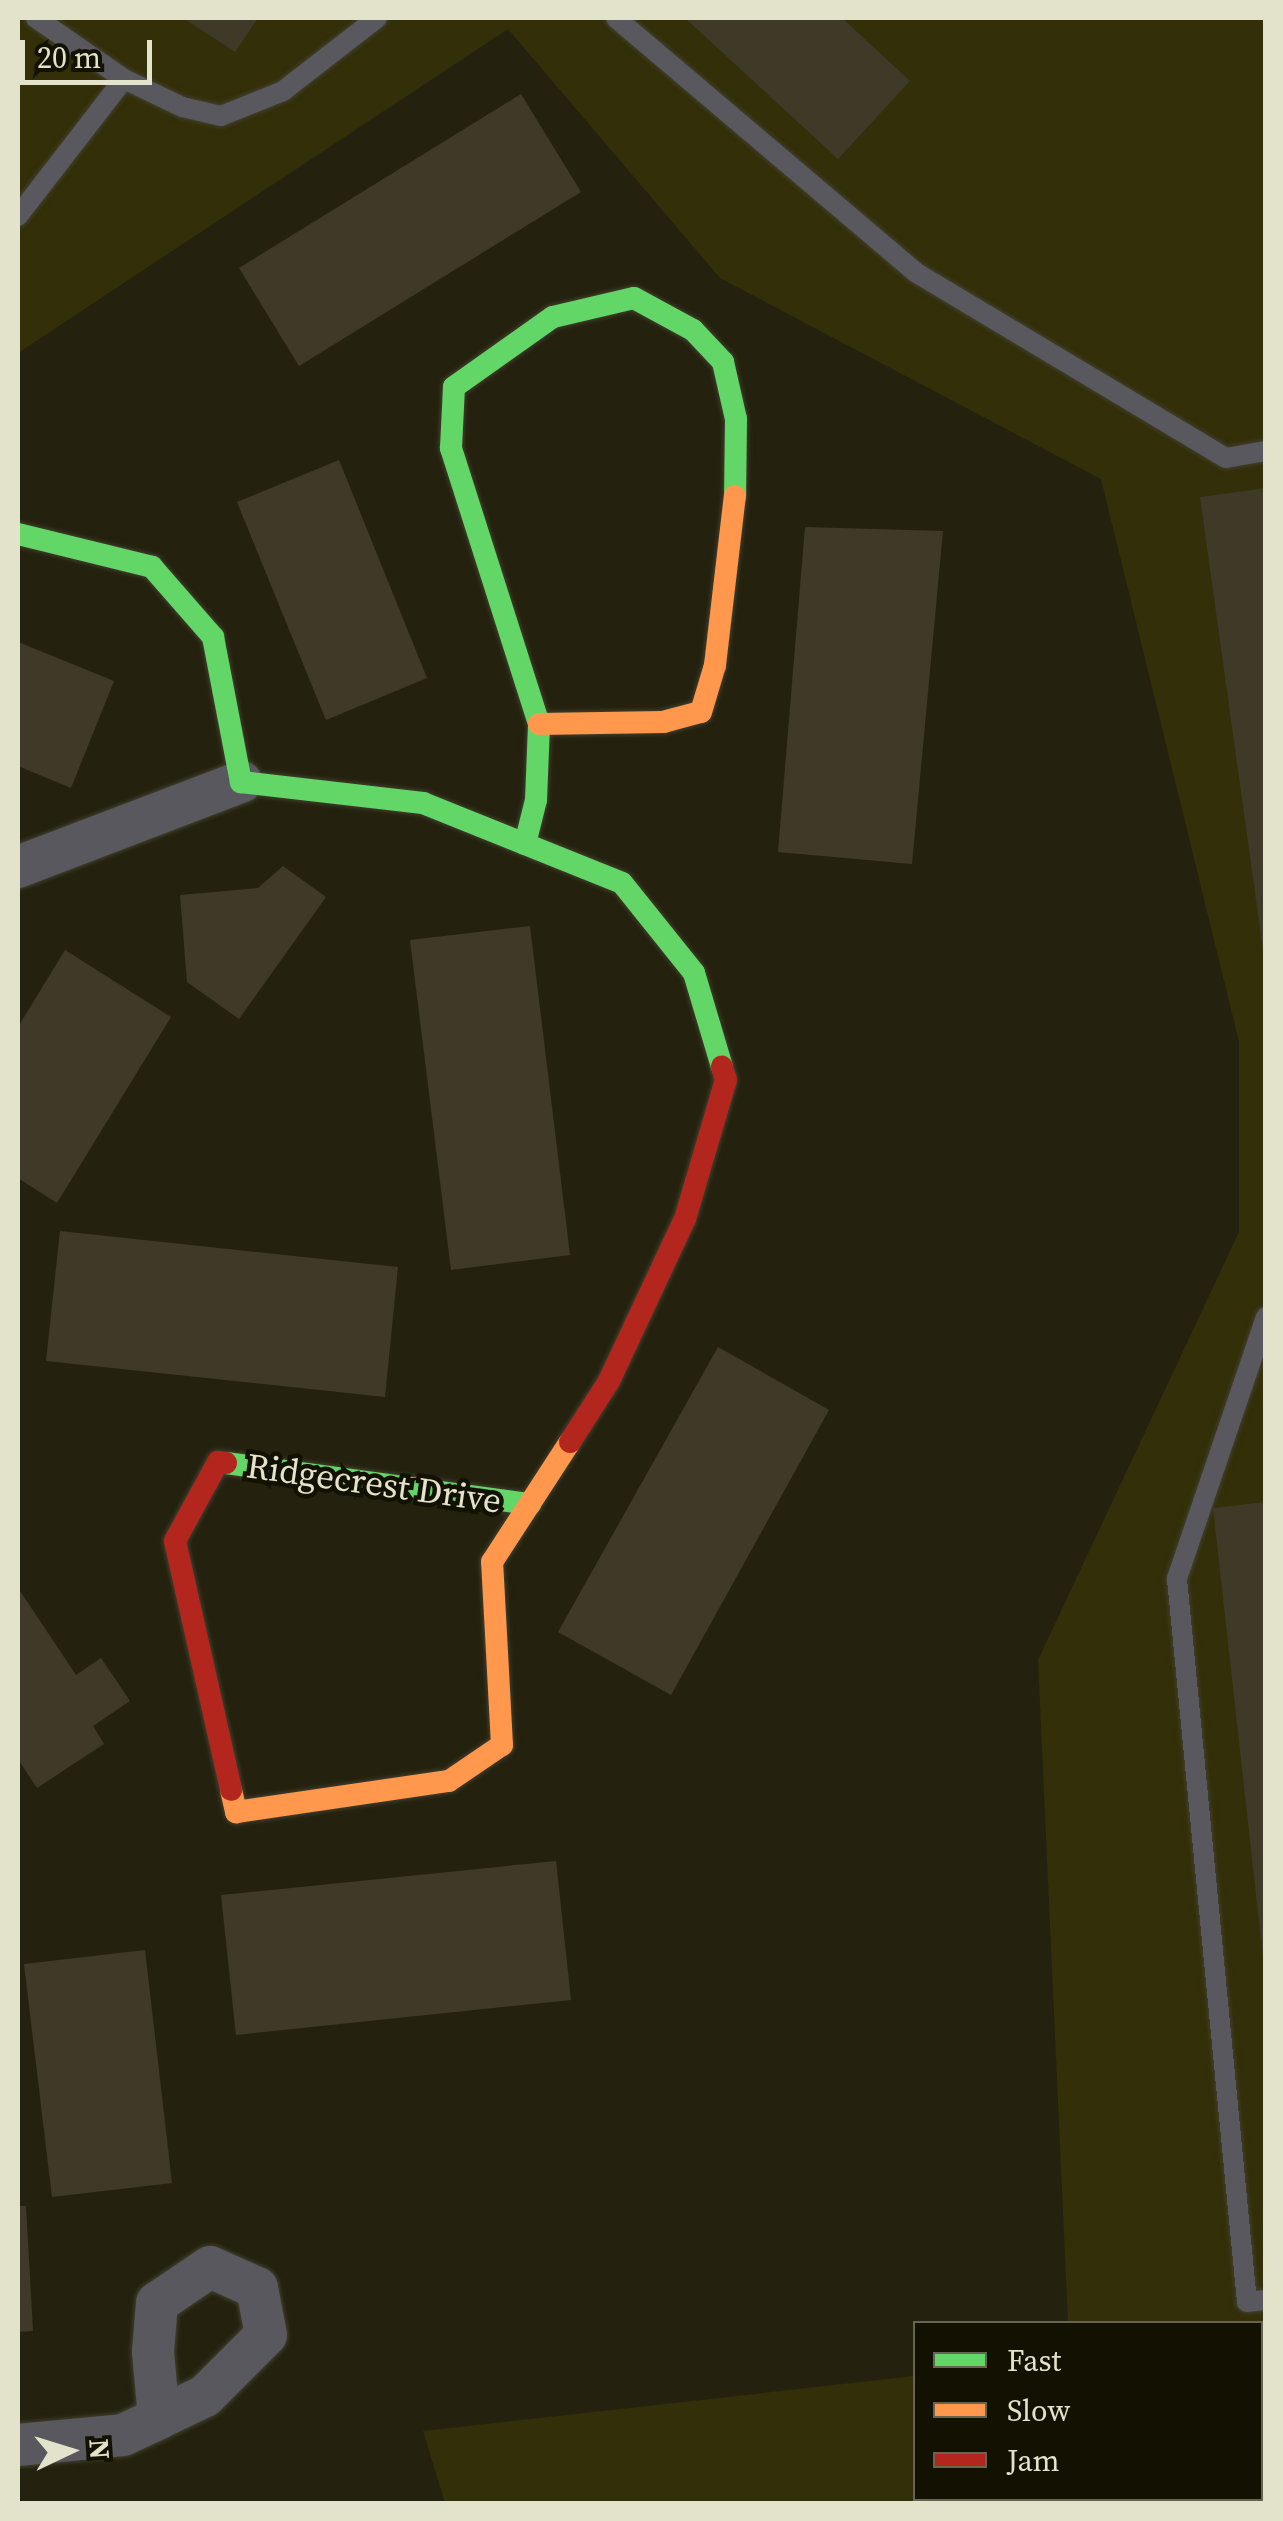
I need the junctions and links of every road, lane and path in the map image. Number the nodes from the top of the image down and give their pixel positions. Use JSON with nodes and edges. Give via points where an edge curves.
{"nodes":[{"id":1,"x":36,"y":18,"type":"edge"},
{"id":2,"x":616,"y":18,"type":"edge"},
{"id":3,"x":365,"y":21,"type":"edge"},
{"id":4,"x":124,"y":79,"type":"junction"},
{"id":5,"x":18,"y":216,"type":"edge"},
{"id":6,"x":1266,"y":451,"type":"edge"},
{"id":7,"x":18,"y":534,"type":"edge"},
{"id":8,"x":539,"y":724,"type":"junction"},
{"id":9,"x":241,"y":782,"type":"junction"},
{"id":10,"x":525,"y":844,"type":"junction"},
{"id":11,"x":18,"y":867,"type":"edge"},
{"id":12,"x":1266,"y":1317,"type":"edge"},
{"id":13,"x":530,"y":1504,"type":"junction"},
{"id":14,"x":1266,"y":2300,"type":"edge"},
{"id":15,"x":159,"y":2418,"type":"dead end"},
{"id":16,"x":18,"y":2445,"type":"edge"}],
"edges":[{"from":1,"to":4,"type":"lane"},
{"from":2,"to":6,"type":"lane","via":[[915,272],[1226,458]]},
{"from":3,"to":4,"type":"lane","via":[[282,91],[222,116],[182,107]]},
{"from":4,"to":5,"type":"lane"},
{"from":7,"to":9,"type":"street","via":[[152,566],[213,638]]},
{"from":8,"to":8,"type":"street","via":[[451,448],[454,387],[553,317],[634,298],[693,330],[723,362],[736,418],[734,529],[715,665],[701,712],[664,722]]},
{"from":8,"to":10,"type":"street","via":[[536,800]]},
{"from":9,"to":10,"type":"street","name":"Ridgecrest Drive","via":[[423,803]]},
{"from":9,"to":11,"type":"street","name":"Ridgecrest Drive"},
{"from":10,"to":13,"type":"street","name":"Ridgecrest Drive","via":[[622,883],[694,973],[726,1080],[676,1237],[609,1381]]},
{"from":12,"to":14,"type":"lane","via":[[1177,1578],[1247,2302]]},
{"from":13,"to":13,"type":"street","name":"Ridgecrest Drive","via":[[218,1462],[175,1542],[236,1812],[449,1781],[502,1745],[492,1562]]},
{"from":15,"to":16,"type":"street","via":[[123,2435]]}]}
